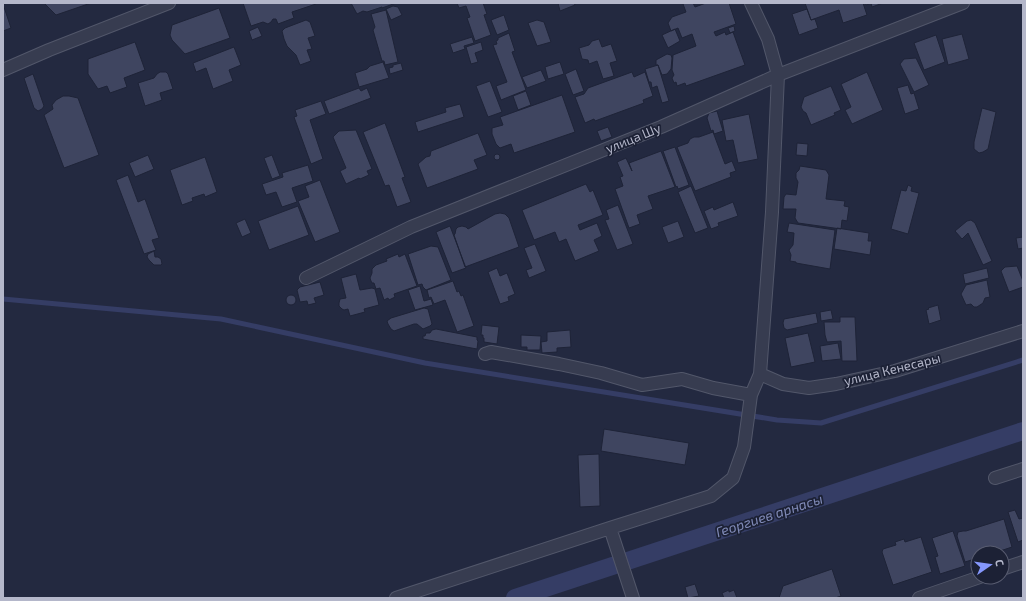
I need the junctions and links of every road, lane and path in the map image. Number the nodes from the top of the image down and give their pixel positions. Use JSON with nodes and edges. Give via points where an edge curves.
{"nodes":[{"id":1,"x":169,"y":3,"type":"edge"},
{"id":2,"x":751,"y":3,"type":"edge"},
{"id":3,"x":963,"y":3,"type":"edge"},
{"id":4,"x":3,"y":70,"type":"edge"},
{"id":5,"x":778,"y":75,"type":"junction"},
{"id":6,"x":306,"y":278,"type":"dead end"},
{"id":7,"x":1023,"y":331,"type":"edge"},
{"id":8,"x":485,"y":354,"type":"dead end"},
{"id":9,"x":760,"y":374,"type":"junction"},
{"id":10,"x":751,"y":395,"type":"junction"},
{"id":11,"x":1023,"y":469,"type":"edge"},
{"id":12,"x":995,"y":478,"type":"dead end"},
{"id":13,"x":610,"y":528,"type":"junction"},
{"id":14,"x":1023,"y":562,"type":"edge"},
{"id":15,"x":1010,"y":566,"type":"edge"},
{"id":16,"x":970,"y":580,"type":"edge"},
{"id":17,"x":396,"y":598,"type":"edge"},
{"id":18,"x":633,"y":598,"type":"edge"},
{"id":19,"x":919,"y":598,"type":"edge"}],
"edges":[{"from":1,"to":4,"type":"street"},
{"from":2,"to":5,"type":"street","via":[[768,39]]},
{"from":3,"to":5,"type":"street","name":"улица Шу"},
{"from":5,"to":6,"type":"street","name":"улица Шу","via":[[661,127],[411,227]]},
{"from":5,"to":9,"type":"street","via":[[772,212]]},
{"from":7,"to":9,"type":"street","name":"улица Кенесары","via":[[895,371],[836,384],[810,388],[783,384]]},
{"from":8,"to":10,"type":"street","via":[[491,352],[559,364],[642,385],[682,379]]},
{"from":9,"to":10,"type":"street"},
{"from":10,"to":13,"type":"street","via":[[744,447],[734,478],[711,496]]},
{"from":11,"to":12,"type":"street"},
{"from":13,"to":17,"type":"street"},
{"from":13,"to":18,"type":"street"},
{"from":14,"to":15,"type":"street"},
{"from":16,"to":19,"type":"street"}]}
